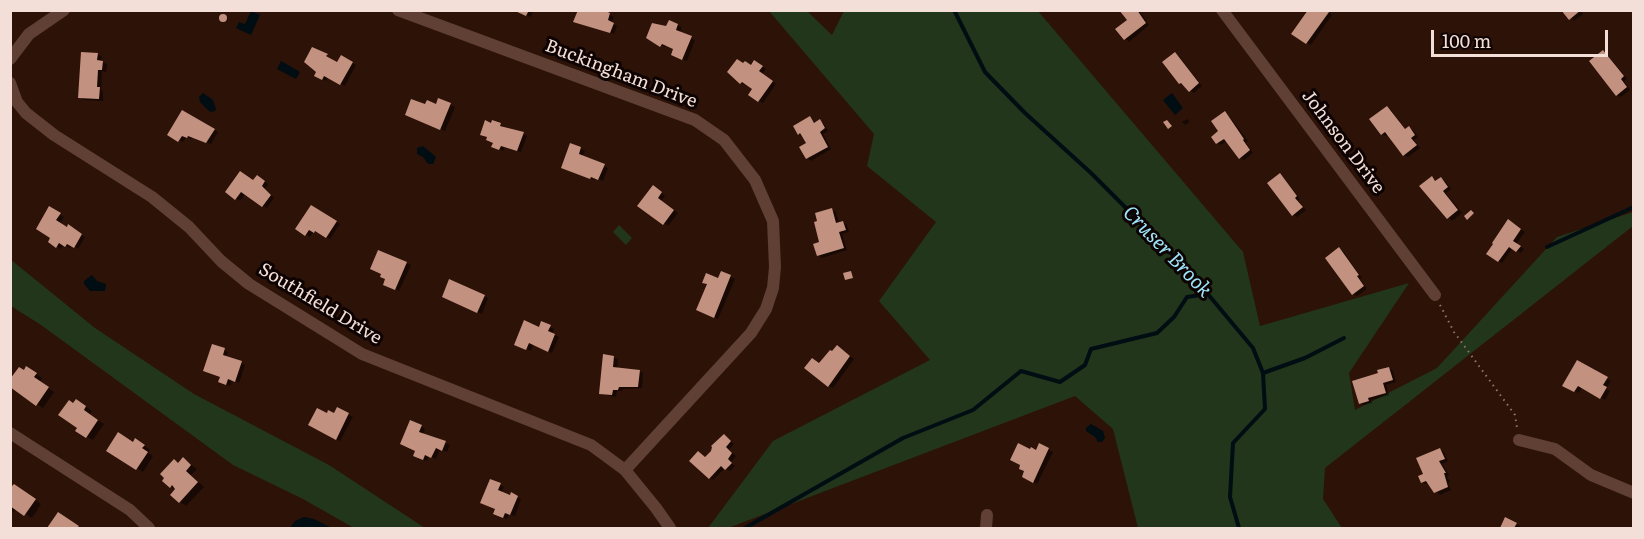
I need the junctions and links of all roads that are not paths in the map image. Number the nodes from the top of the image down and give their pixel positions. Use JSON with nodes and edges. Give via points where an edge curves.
{"nodes":[{"id":1,"x":64,"y":10,"type":"edge"},
{"id":2,"x":398,"y":10,"type":"edge"},
{"id":3,"x":1222,"y":10,"type":"edge"},
{"id":4,"x":10,"y":59,"type":"edge"},
{"id":5,"x":10,"y":83,"type":"edge"},
{"id":6,"x":1436,"y":295,"type":"road end"},
{"id":7,"x":10,"y":433,"type":"edge"},
{"id":8,"x":1519,"y":440,"type":"road end"},
{"id":9,"x":625,"y":470,"type":"junction"},
{"id":10,"x":1634,"y":493,"type":"edge"},
{"id":11,"x":987,"y":515,"type":"dead end"},
{"id":12,"x":149,"y":528,"type":"edge"},
{"id":13,"x":670,"y":528,"type":"edge"},
{"id":14,"x":986,"y":528,"type":"edge"}],
"edges":[{"from":1,"to":4,"type":"street","via":[[29,34]]},
{"from":2,"to":9,"type":"street","name":"Buckingham Drive","via":[[695,120],[724,140],[755,180],[773,221],[775,267],[766,309],[751,333]]},
{"from":3,"to":6,"type":"street","name":"Johnson Drive"},
{"from":5,"to":9,"type":"street","name":"Southfield Drive","via":[[26,113],[152,197],[249,284],[333,338],[362,354],[591,445]]},
{"from":7,"to":12,"type":"street","via":[[130,510]]},
{"from":8,"to":10,"type":"street","via":[[1555,449],[1591,475]]},
{"from":9,"to":13,"type":"street","name":"Southfield Drive"},
{"from":11,"to":14,"type":"street"}]}
